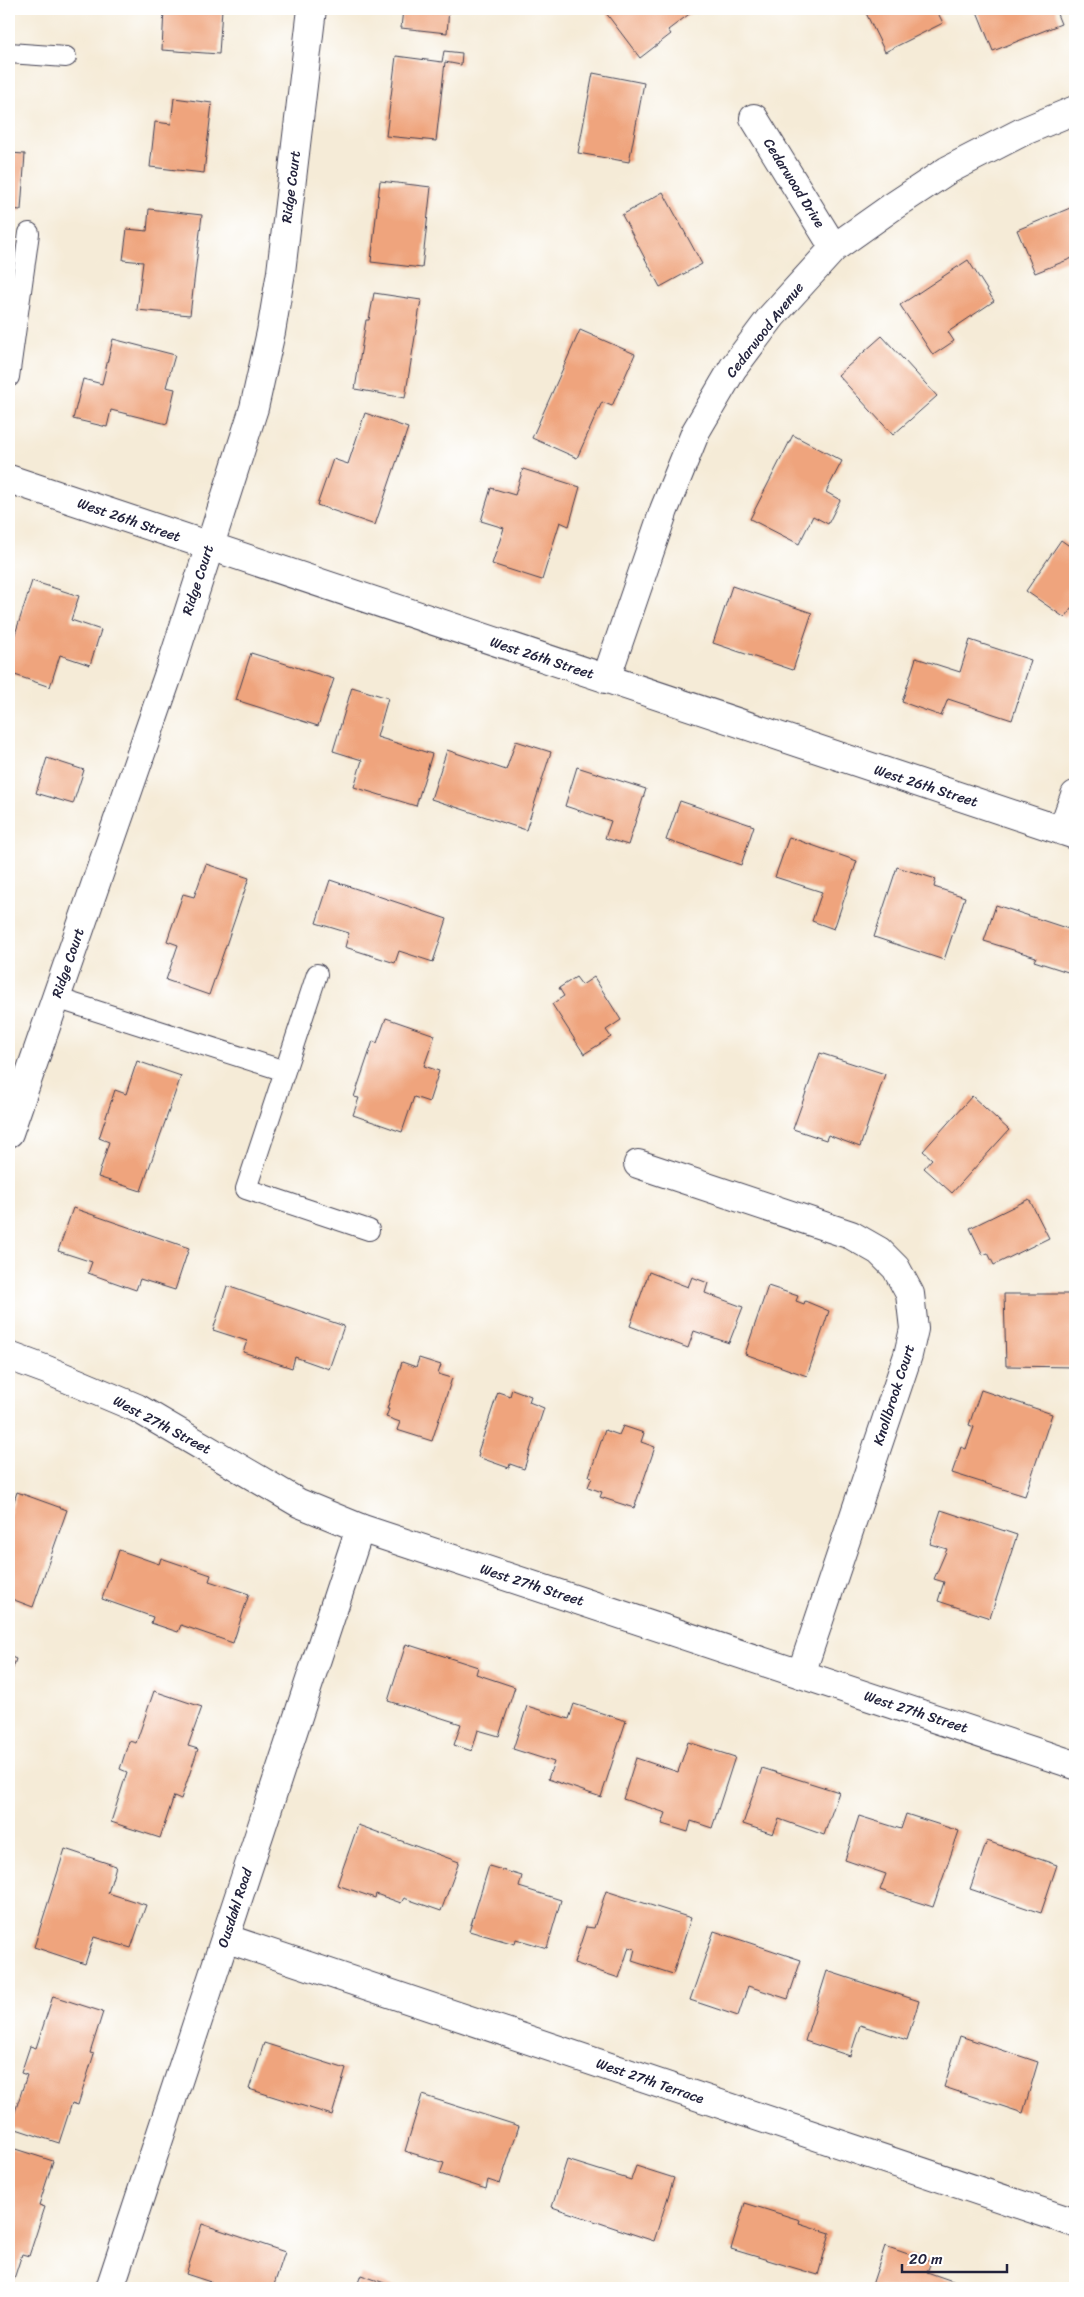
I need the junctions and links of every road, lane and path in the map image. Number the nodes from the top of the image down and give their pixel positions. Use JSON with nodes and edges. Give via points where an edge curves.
{"nodes":[{"id":1,"x":312,"y":9,"type":"edge"},
{"id":2,"x":9,"y":53,"type":"edge"},
{"id":3,"x":66,"y":57,"type":"dead end"},
{"id":4,"x":1075,"y":110,"type":"edge"},
{"id":5,"x":754,"y":118,"type":"dead end"},
{"id":6,"x":29,"y":233,"type":"dead end"},
{"id":7,"x":834,"y":248,"type":"junction"},
{"id":8,"x":9,"y":378,"type":"edge"},
{"id":9,"x":9,"y":479,"type":"edge"},
{"id":10,"x":209,"y":547,"type":"junction"},
{"id":11,"x":606,"y":679,"type":"junction"},
{"id":12,"x":1075,"y":795,"type":"edge"},
{"id":13,"x":1069,"y":833,"type":"edge"},
{"id":14,"x":317,"y":974,"type":"dead end"},
{"id":15,"x":56,"y":998,"type":"junction"},
{"id":16,"x":284,"y":1071,"type":"junction"},
{"id":17,"x":9,"y":1133,"type":"edge"},
{"id":18,"x":638,"y":1164,"type":"dead end"},
{"id":19,"x":369,"y":1230,"type":"dead end"},
{"id":20,"x":9,"y":1356,"type":"edge"},
{"id":21,"x":360,"y":1528,"type":"junction"},
{"id":22,"x":801,"y":1674,"type":"junction"},
{"id":23,"x":1075,"y":1765,"type":"edge"},
{"id":24,"x":225,"y":1938,"type":"junction"},
{"id":25,"x":1075,"y":2223,"type":"edge"},
{"id":26,"x":110,"y":2288,"type":"edge"}],
"edges":[{"from":1,"to":10,"type":"street","name":"Ridge Court","via":[[272,332],[254,408]]},
{"from":2,"to":3,"type":"lane"},
{"from":4,"to":7,"type":"street","name":"Cedarwood Avenue","via":[[1022,132],[948,170]]},
{"from":5,"to":7,"type":"street","name":"Cedarwood Drive"},
{"from":6,"to":8,"type":"lane"},
{"from":7,"to":11,"type":"street","name":"Cedarwood Avenue","via":[[749,346],[696,431],[664,510]]},
{"from":9,"to":10,"type":"street","name":"West 26th Street"},
{"from":10,"to":11,"type":"street","name":"West 26th Street"},
{"from":10,"to":15,"type":"street","name":"Ridge Court","via":[[170,670]]},
{"from":11,"to":13,"type":"street","name":"West 26th Street"},
{"from":12,"to":13,"type":"street"},
{"from":14,"to":16,"type":"lane"},
{"from":15,"to":16,"type":"lane"},
{"from":15,"to":17,"type":"street","name":"Ridge Court"},
{"from":16,"to":19,"type":"lane","via":[[246,1188]]},
{"from":18,"to":22,"type":"street","name":"Knollbrook Court","via":[[851,1235],[879,1250],[896,1268],[910,1294],[914,1329],[908,1355]]},
{"from":20,"to":21,"type":"street","name":"West 27th Street","via":[[137,1408],[299,1503]]},
{"from":21,"to":22,"type":"street","name":"West 27th Street"},
{"from":21,"to":24,"type":"street","name":"Ousdahl Road"},
{"from":22,"to":23,"type":"street","name":"West 27th Street"},
{"from":24,"to":25,"type":"street","name":"West 27th Terrace"},
{"from":24,"to":26,"type":"street","name":"Ousdahl Road"}]}
